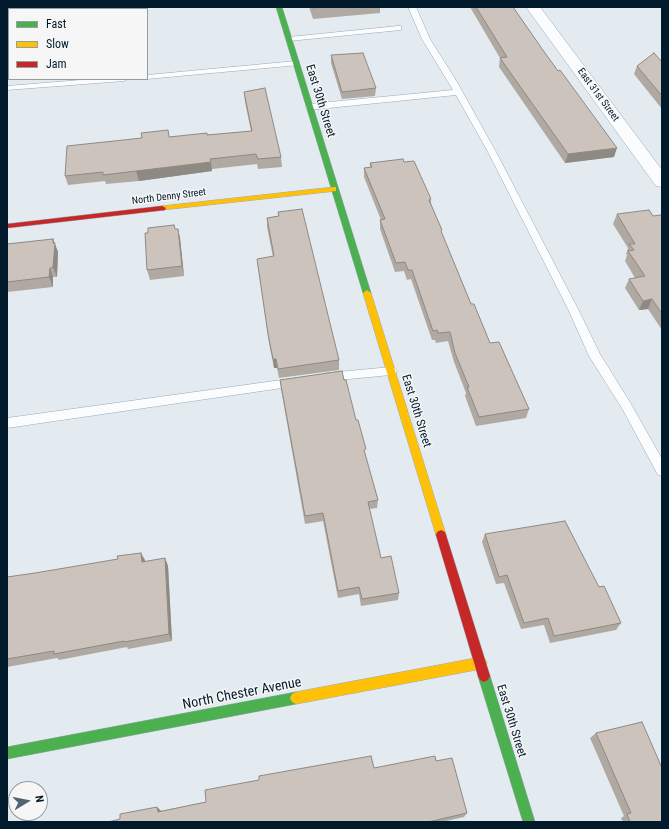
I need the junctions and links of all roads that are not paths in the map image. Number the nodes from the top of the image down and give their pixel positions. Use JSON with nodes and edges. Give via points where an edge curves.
{"nodes":[{"id":1,"x":279,"y":7,"type":"edge"},
{"id":2,"x":412,"y":7,"type":"edge"},
{"id":3,"x":533,"y":7,"type":"edge"},
{"id":4,"x":398,"y":28,"type":"dead end"},
{"id":5,"x":289,"y":39,"type":"junction"},
{"id":6,"x":296,"y":63,"type":"junction"},
{"id":7,"x":148,"y":77,"type":"edge"},
{"id":8,"x":100,"y":80,"type":"edge"},
{"id":9,"x":27,"y":83,"type":"edge"},
{"id":10,"x":7,"y":88,"type":"edge"},
{"id":11,"x":458,"y":92,"type":"junction"},
{"id":12,"x":309,"y":107,"type":"junction"},
{"id":13,"x":662,"y":182,"type":"edge"},
{"id":14,"x":334,"y":189,"type":"junction"},
{"id":15,"x":7,"y":226,"type":"edge"},
{"id":16,"x":391,"y":371,"type":"junction"},
{"id":17,"x":7,"y":423,"type":"edge"},
{"id":18,"x":662,"y":471,"type":"edge"},
{"id":19,"x":481,"y":663,"type":"junction"},
{"id":20,"x":7,"y":753,"type":"edge"},
{"id":21,"x":529,"y":822,"type":"edge"}],
"edges":[{"from":1,"to":5,"type":"main road","name":"East 30th Street"},
{"from":2,"to":11,"type":"lane","via":[[426,39]]},
{"from":3,"to":13,"type":"street","name":"East 31st Street"},
{"from":4,"to":5,"type":"lane"},
{"from":5,"to":6,"type":"main road","name":"East 30th Street"},
{"from":6,"to":7,"type":"lane"},
{"from":6,"to":12,"type":"main road","name":"East 30th Street"},
{"from":8,"to":9,"type":"lane"},
{"from":9,"to":10,"type":"lane"},
{"from":11,"to":12,"type":"lane"},
{"from":11,"to":18,"type":"lane","via":[[492,152],[594,356],[628,407]]},
{"from":12,"to":14,"type":"main road","name":"East 30th Street"},
{"from":14,"to":15,"type":"main road","name":"North Denny Street"},
{"from":14,"to":16,"type":"main road","name":"East 30th Street"},
{"from":16,"to":17,"type":"lane","via":[[354,373]]},
{"from":16,"to":19,"type":"main road","name":"East 30th Street"},
{"from":19,"to":20,"type":"main road","name":"North Chester Avenue"},
{"from":19,"to":21,"type":"main road","name":"East 30th Street"}]}
